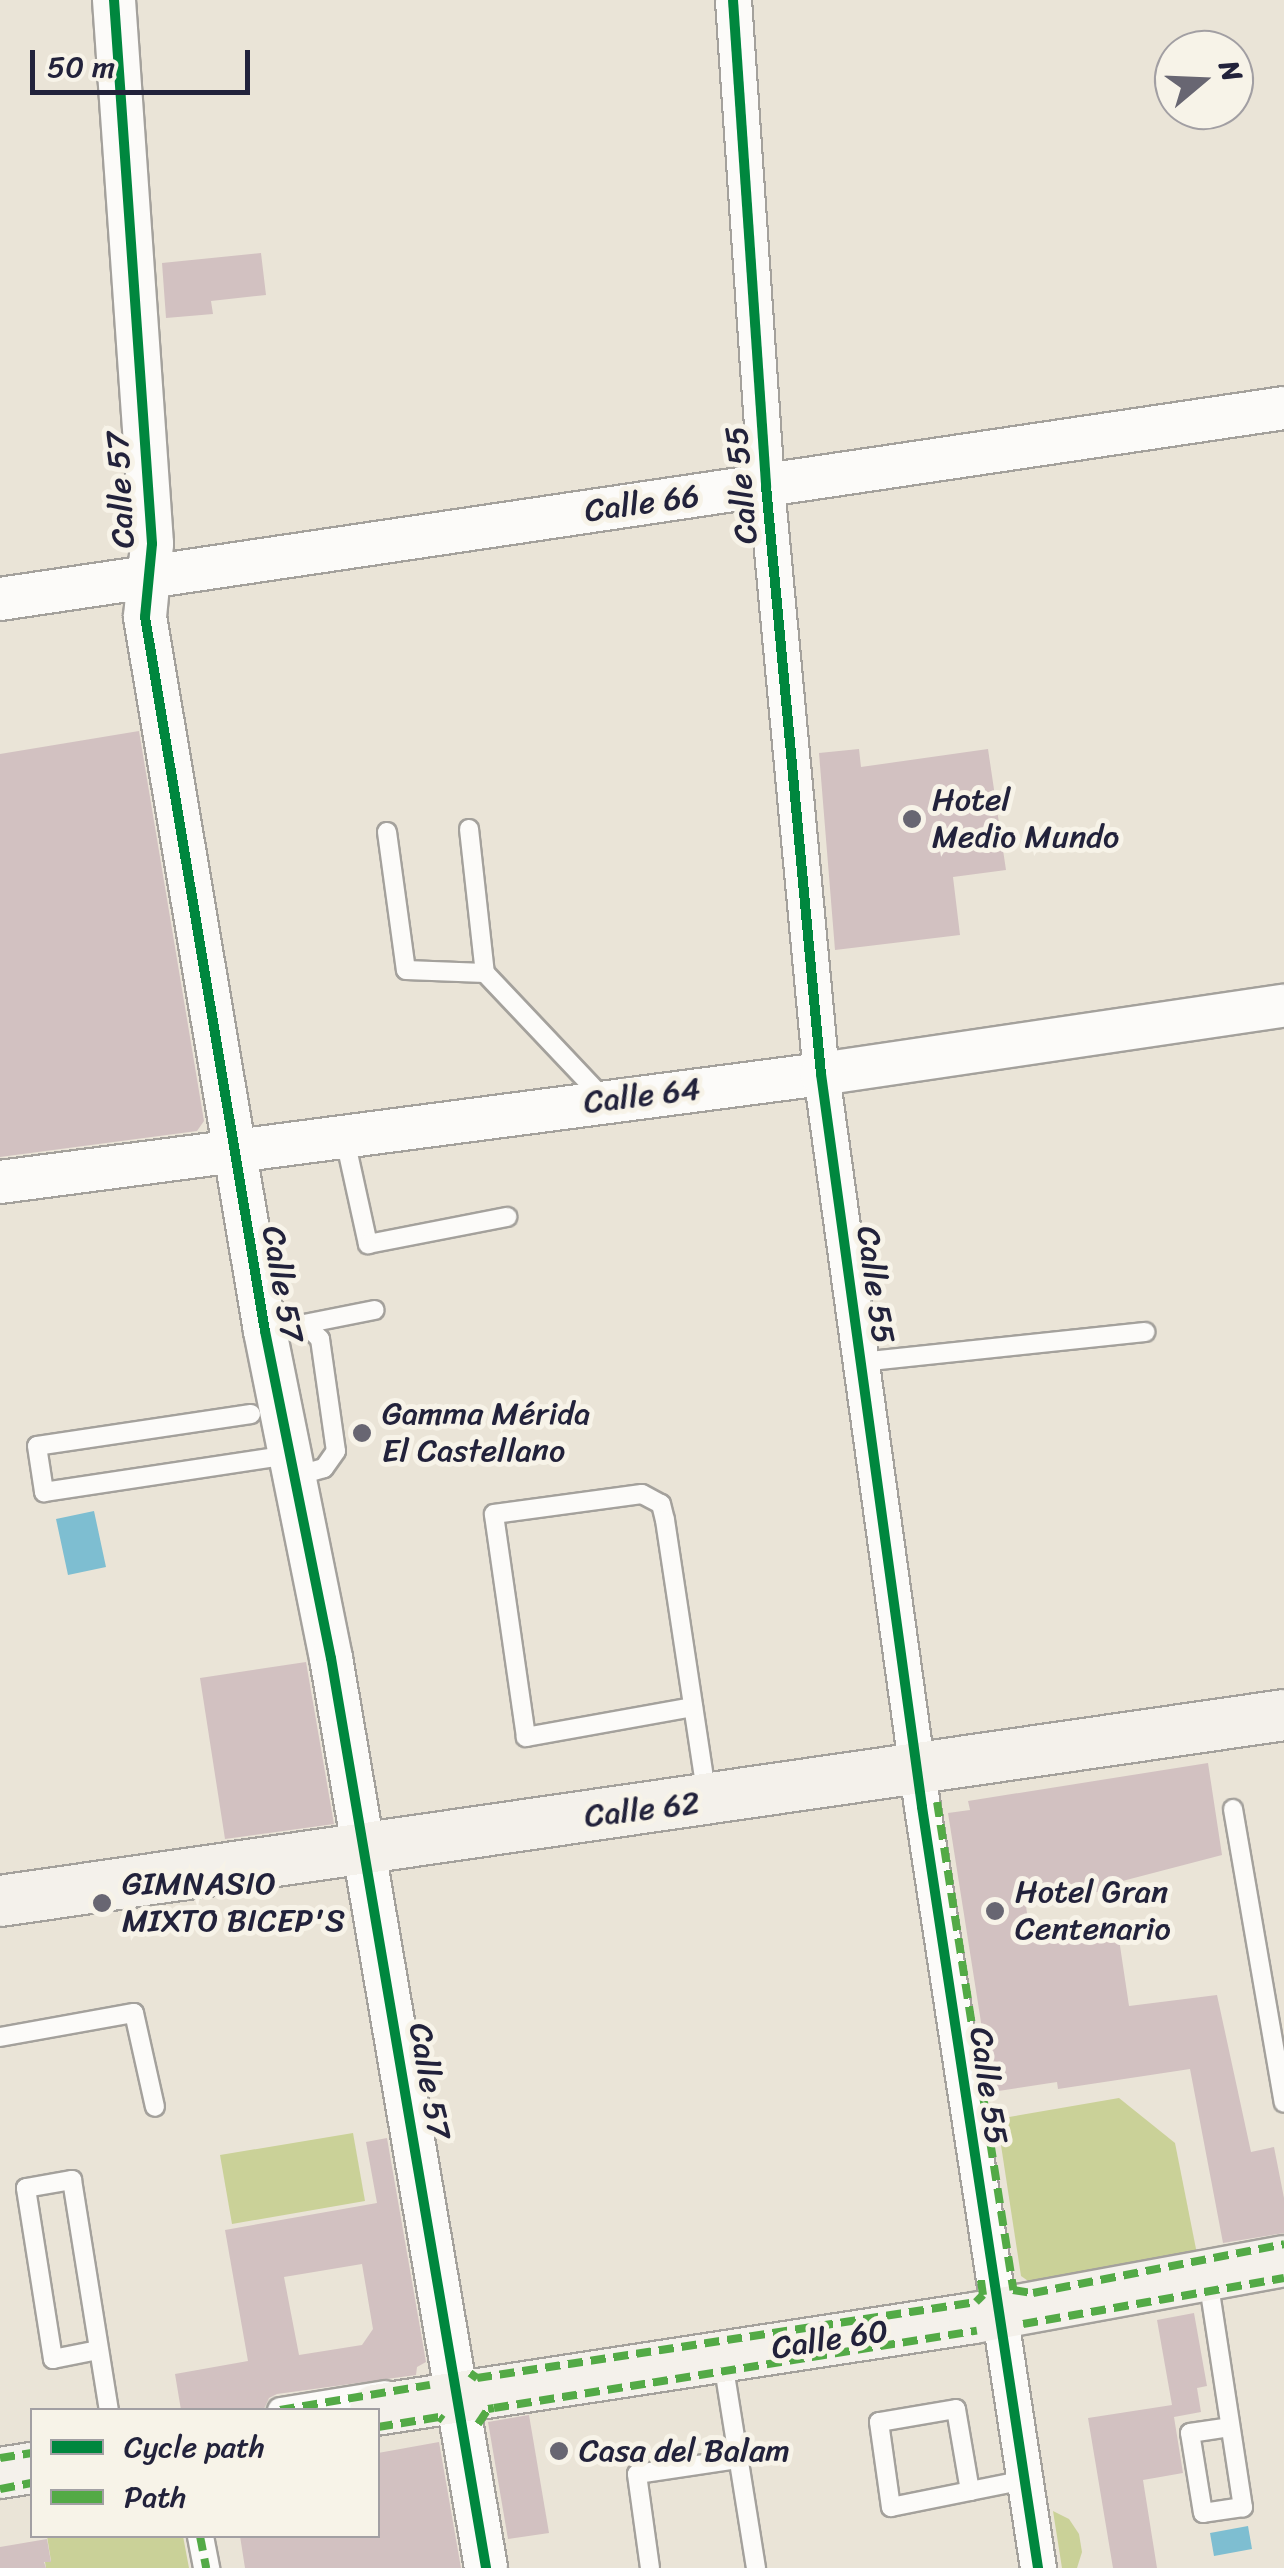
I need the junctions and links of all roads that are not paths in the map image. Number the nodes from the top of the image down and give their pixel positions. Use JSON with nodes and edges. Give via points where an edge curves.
{"nodes":[{"id":1,"x":114,"y":0,"type":"edge"},
{"id":2,"x":732,"y":0,"type":"edge"},
{"id":3,"x":1284,"y":408,"type":"edge"},
{"id":4,"x":766,"y":486,"type":"junction"},
{"id":5,"x":148,"y":578,"type":"junction"},
{"id":6,"x":0,"y":599,"type":"edge"},
{"id":7,"x":468,"y":829,"type":"dead end"},
{"id":8,"x":388,"y":832,"type":"dead end"},
{"id":9,"x":485,"y":972,"type":"junction"},
{"id":10,"x":1284,"y":1006,"type":"edge"},
{"id":11,"x":821,"y":1074,"type":"junction"},
{"id":12,"x":607,"y":1101,"type":"junction"},
{"id":13,"x":344,"y":1134,"type":"junction"},
{"id":14,"x":234,"y":1148,"type":"junction"},
{"id":15,"x":0,"y":1182,"type":"edge"},
{"id":16,"x":507,"y":1218,"type":"dead end"},
{"id":17,"x":375,"y":1310,"type":"dead end"},
{"id":18,"x":282,"y":1328,"type":"junction"},
{"id":19,"x":1145,"y":1332,"type":"dead end"},
{"id":20,"x":860,"y":1362,"type":"junction"},
{"id":21,"x":251,"y":1414,"type":"dead end"},
{"id":22,"x":290,"y":1466,"type":"junction"},
{"id":23,"x":693,"y":1707,"type":"junction"},
{"id":24,"x":1284,"y":1715,"type":"edge"},
{"id":25,"x":922,"y":1794,"type":"junction"},
{"id":26,"x":708,"y":1802,"type":"junction"},
{"id":27,"x":1233,"y":1808,"type":"dead end"},
{"id":28,"x":361,"y":1846,"type":"junction"},
{"id":29,"x":0,"y":1901,"type":"edge"},
{"id":30,"x":0,"y":2037,"type":"edge"},
{"id":31,"x":1284,"y":2103,"type":"edge"},
{"id":32,"x":156,"y":2107,"type":"dead end"},
{"id":33,"x":1284,"y":2244,"type":"edge"},
{"id":34,"x":1284,"y":2261,"type":"edge"},
{"id":35,"x":1284,"y":2278,"type":"edge"},
{"id":36,"x":1210,"y":2292,"type":"junction"},
{"id":37,"x":1000,"y":2323,"type":"junction"},
{"id":38,"x":98,"y":2350,"type":"junction"},
{"id":39,"x":724,"y":2364,"type":"junction"},
{"id":40,"x":455,"y":2400,"type":"junction"},
{"id":41,"x":108,"y":2408,"type":"edge"},
{"id":42,"x":315,"y":2408,"type":"edge"},
{"id":43,"x":380,"y":2409,"type":"edge"},
{"id":44,"x":1230,"y":2426,"type":"junction"},
{"id":45,"x":380,"y":2427,"type":"edge"},
{"id":46,"x":30,"y":2452,"type":"edge"},
{"id":47,"x":0,"y":2458,"type":"edge"},
{"id":48,"x":739,"y":2459,"type":"junction"},
{"id":49,"x":30,"y":2468,"type":"edge"},
{"id":50,"x":0,"y":2473,"type":"edge"},
{"id":51,"x":1024,"y":2480,"type":"junction"},
{"id":52,"x":30,"y":2483,"type":"edge"},
{"id":53,"x":0,"y":2489,"type":"edge"},
{"id":54,"x":970,"y":2492,"type":"junction"},
{"id":55,"x":200,"y":2538,"type":"edge"},
{"id":56,"x":206,"y":2568,"type":"edge"},
{"id":57,"x":486,"y":2568,"type":"edge"},
{"id":58,"x":650,"y":2568,"type":"edge"},
{"id":59,"x":756,"y":2568,"type":"edge"},
{"id":60,"x":1038,"y":2568,"type":"edge"}],
"edges":[{"from":1,"to":5,"type":"street","name":"Calle 57","via":[[152,544]]},
{"from":2,"to":4,"type":"street","name":"Calle 55"},
{"from":3,"to":4,"type":"street","name":"Calle 66"},
{"from":4,"to":5,"type":"street","name":"Calle 66"},
{"from":4,"to":11,"type":"street","name":"Calle 55"},
{"from":5,"to":6,"type":"street","name":"Calle 66"},
{"from":5,"to":14,"type":"street","name":"Calle 57","via":[[145,617]]},
{"from":7,"to":9,"type":"lane"},
{"from":8,"to":9,"type":"lane","via":[[406,970]]},
{"from":9,"to":12,"type":"lane"},
{"from":10,"to":11,"type":"street","name":"Calle 64"},
{"from":11,"to":12,"type":"street","name":"Calle 64"},
{"from":11,"to":20,"type":"street","name":"Calle 55"},
{"from":12,"to":13,"type":"street","name":"Calle 64"},
{"from":13,"to":14,"type":"street","name":"Calle 64"},
{"from":13,"to":16,"type":"lane","via":[[368,1244]]},
{"from":14,"to":15,"type":"street","name":"Calle 64"},
{"from":14,"to":18,"type":"street","name":"Calle 57"},
{"from":17,"to":18,"type":"lane"},
{"from":18,"to":22,"type":"street","name":"Calle 57"},
{"from":19,"to":20,"type":"lane"},
{"from":20,"to":25,"type":"street","name":"Calle 55"},
{"from":21,"to":22,"type":"lane","via":[[37,1446],[44,1492]]},
{"from":22,"to":28,"type":"street","name":"Calle 57","via":[[331,1658]]},
{"from":23,"to":23,"type":"lane","via":[[661,1504],[642,1494],[494,1514],[526,1738]]},
{"from":23,"to":26,"type":"lane"},
{"from":24,"to":25,"type":"main road","name":"Calle 62"},
{"from":25,"to":26,"type":"main road","name":"Calle 62"},
{"from":25,"to":33,"type":"street","via":[[1013,2290],[1033,2293]]},
{"from":25,"to":37,"type":"street","name":"Calle 55"},
{"from":25,"to":40,"type":"street","via":[[983,2295],[976,2302],[477,2378]]},
{"from":26,"to":28,"type":"main road","name":"Calle 62"},
{"from":27,"to":31,"type":"lane"},
{"from":28,"to":29,"type":"main road","name":"Calle 62"},
{"from":28,"to":40,"type":"street","name":"Calle 57"},
{"from":30,"to":32,"type":"lane","via":[[134,2013]]},
{"from":34,"to":37,"type":"main road","name":"Calle 60"},
{"from":35,"to":36,"type":"street"},
{"from":36,"to":37,"type":"street"},
{"from":36,"to":44,"type":"lane"},
{"from":37,"to":39,"type":"main road","name":"Calle 60"},
{"from":37,"to":51,"type":"street","name":"Calle 55"},
{"from":38,"to":38,"type":"lane","via":[[72,2180],[26,2188],[53,2359]]},
{"from":38,"to":41,"type":"lane"},
{"from":39,"to":40,"type":"main road","name":"Calle 60"},
{"from":39,"to":48,"type":"lane"},
{"from":40,"to":42,"type":"street"},
{"from":40,"to":43,"type":"main road","name":"Calle 60"},
{"from":40,"to":45,"type":"street","via":[[440,2417]]},
{"from":40,"to":57,"type":"street","name":"Calle 57"},
{"from":44,"to":44,"type":"lane","via":[[1243,2507],[1203,2513],[1190,2433]]},
{"from":46,"to":47,"type":"street"},
{"from":48,"to":58,"type":"lane","via":[[637,2474]]},
{"from":48,"to":59,"type":"lane"},
{"from":49,"to":50,"type":"main road"},
{"from":51,"to":54,"type":"lane"},
{"from":51,"to":60,"type":"street","name":"Calle 55"},
{"from":52,"to":53,"type":"street"},
{"from":54,"to":54,"type":"lane","via":[[891,2507],[879,2422],[956,2408]]},
{"from":55,"to":56,"type":"street"}]}
